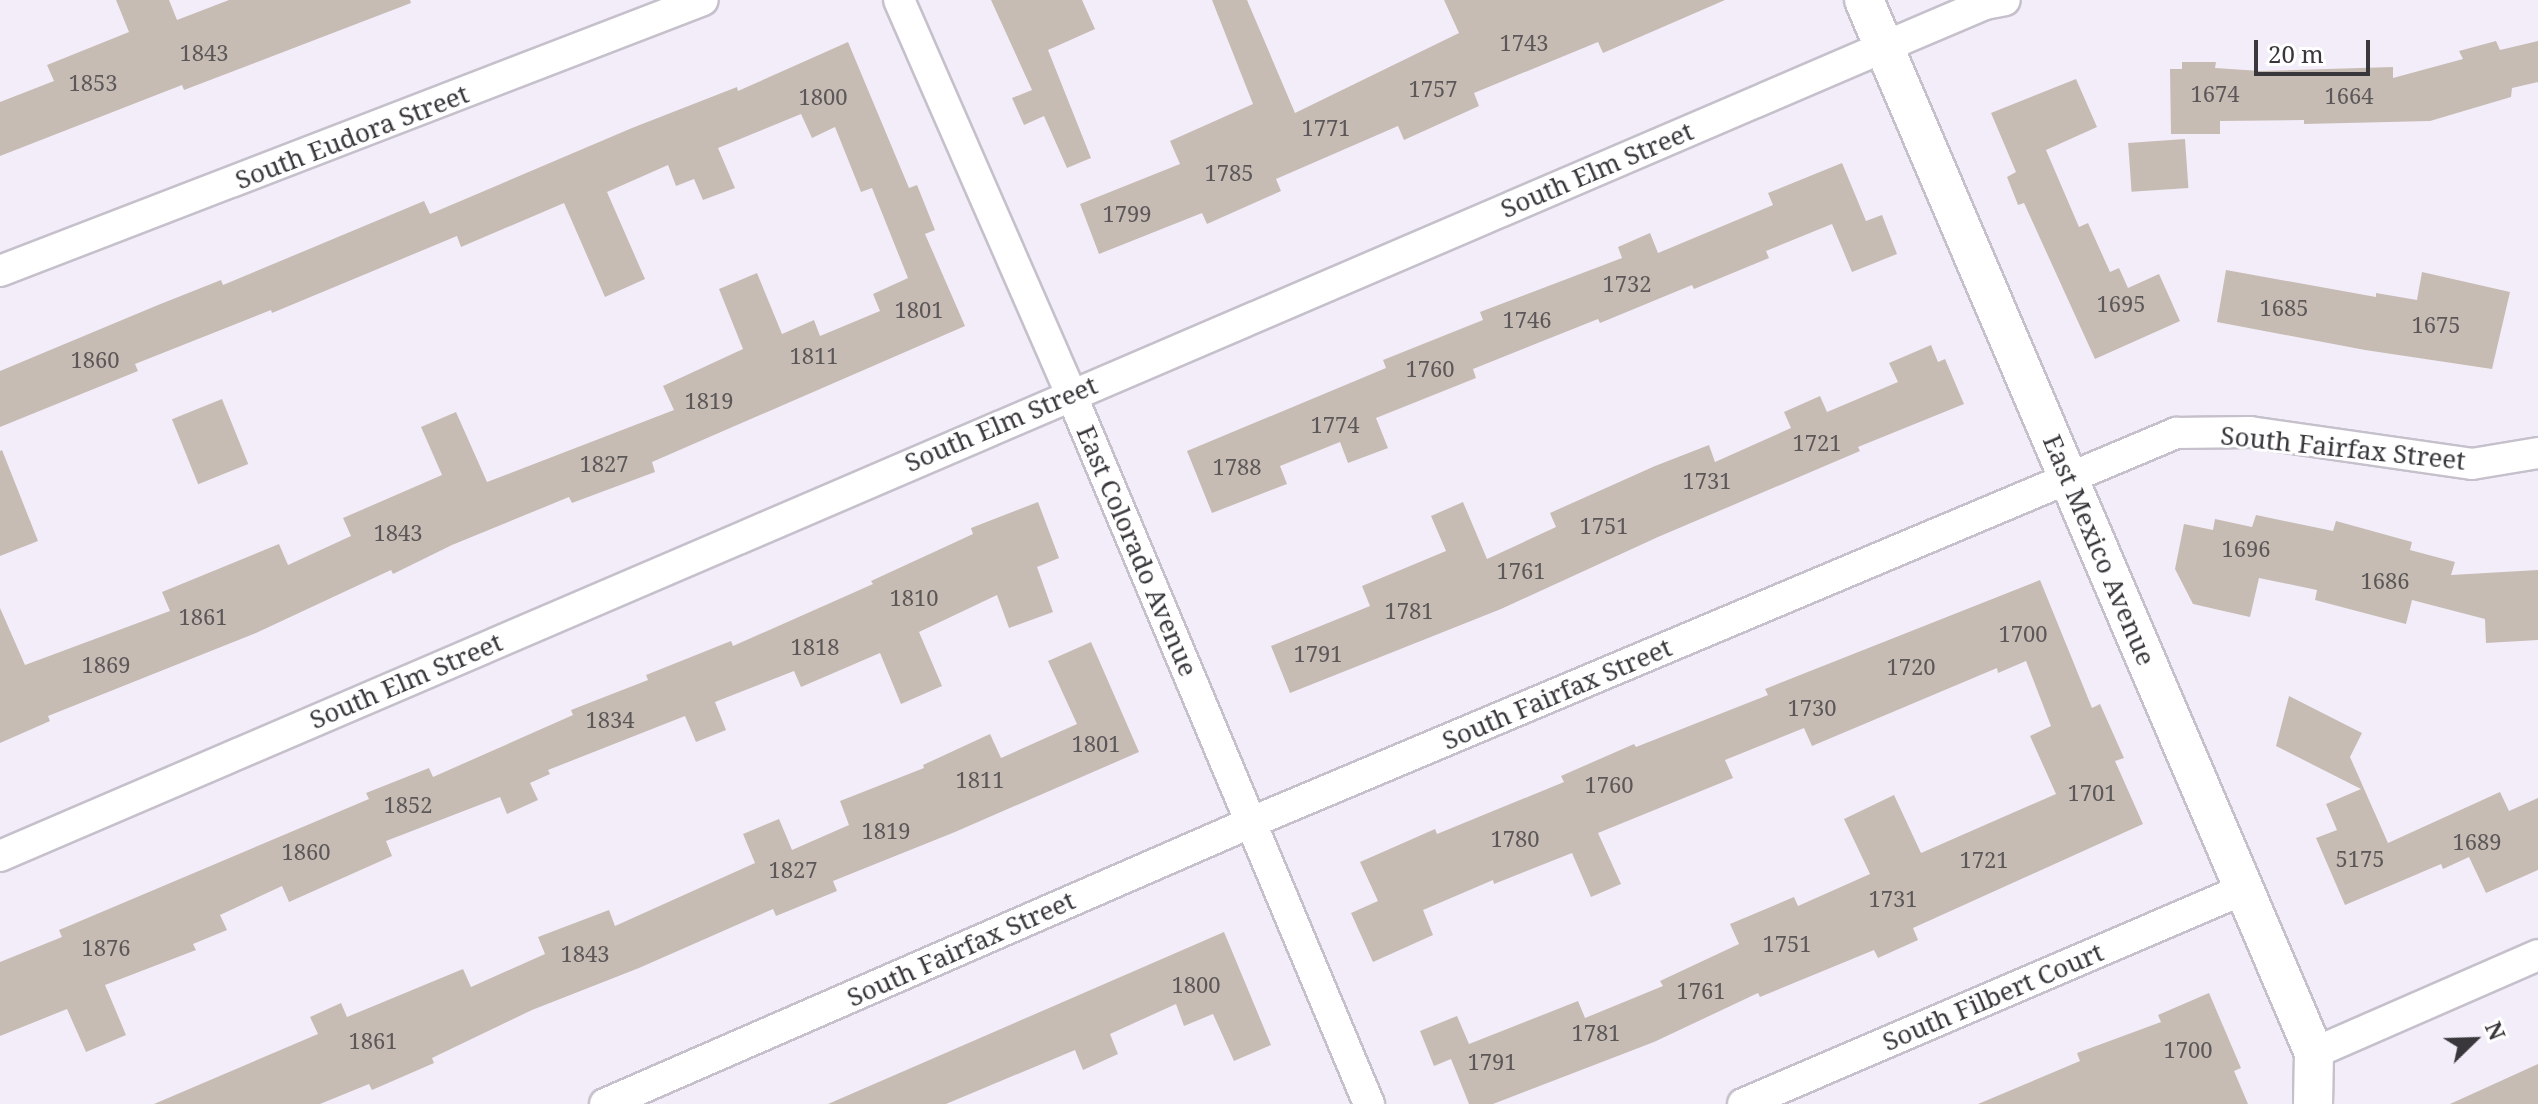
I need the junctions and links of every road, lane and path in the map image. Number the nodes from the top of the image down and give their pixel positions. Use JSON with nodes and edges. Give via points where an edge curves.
{"nodes":[{"id":1,"x":703,"y":0,"type":"edge"},
{"id":2,"x":899,"y":0,"type":"edge"},
{"id":3,"x":1864,"y":0,"type":"edge"},
{"id":4,"x":2005,"y":0,"type":"edge"},
{"id":5,"x":1884,"y":47,"type":"junction"},
{"id":6,"x":0,"y":271,"type":"edge"},
{"id":7,"x":1071,"y":394,"type":"junction"},
{"id":8,"x":2538,"y":453,"type":"edge"},
{"id":9,"x":2068,"y":478,"type":"junction"},
{"id":10,"x":1252,"y":822,"type":"junction"},
{"id":11,"x":0,"y":856,"type":"edge"},
{"id":12,"x":2242,"y":890,"type":"junction"},
{"id":13,"x":2538,"y":955,"type":"edge"},
{"id":14,"x":2314,"y":1053,"type":"junction"},
{"id":15,"x":605,"y":1104,"type":"edge"},
{"id":16,"x":1369,"y":1104,"type":"edge"},
{"id":17,"x":1743,"y":1104,"type":"edge"},
{"id":18,"x":2313,"y":1104,"type":"edge"}],
"edges":[{"from":1,"to":6,"type":"street","name":"South Eudora Street"},
{"from":2,"to":7,"type":"street","name":"East Colorado Avenue"},
{"from":3,"to":5,"type":"street","name":"East Mexico Avenue"},
{"from":4,"to":5,"type":"street","name":"South Elm Street"},
{"from":5,"to":7,"type":"street","name":"South Elm Street"},
{"from":5,"to":9,"type":"street","name":"East Mexico Avenue"},
{"from":7,"to":10,"type":"street","name":"East Colorado Avenue"},
{"from":7,"to":11,"type":"street","name":"South Elm Street"},
{"from":8,"to":9,"type":"street","name":"South Fairfax Street","via":[[2472,464],[2250,432],[2176,433]]},
{"from":9,"to":10,"type":"street","name":"South Fairfax Street"},
{"from":9,"to":12,"type":"street","name":"East Mexico Avenue"},
{"from":10,"to":15,"type":"street","name":"South Fairfax Street"},
{"from":10,"to":16,"type":"street","name":"East Colorado Avenue"},
{"from":12,"to":14,"type":"street","name":"East Mexico Avenue"},
{"from":12,"to":17,"type":"street","name":"South Filbert Court"},
{"from":13,"to":14,"type":"street"},
{"from":14,"to":18,"type":"street","name":"East Mexico Avenue"}]}
